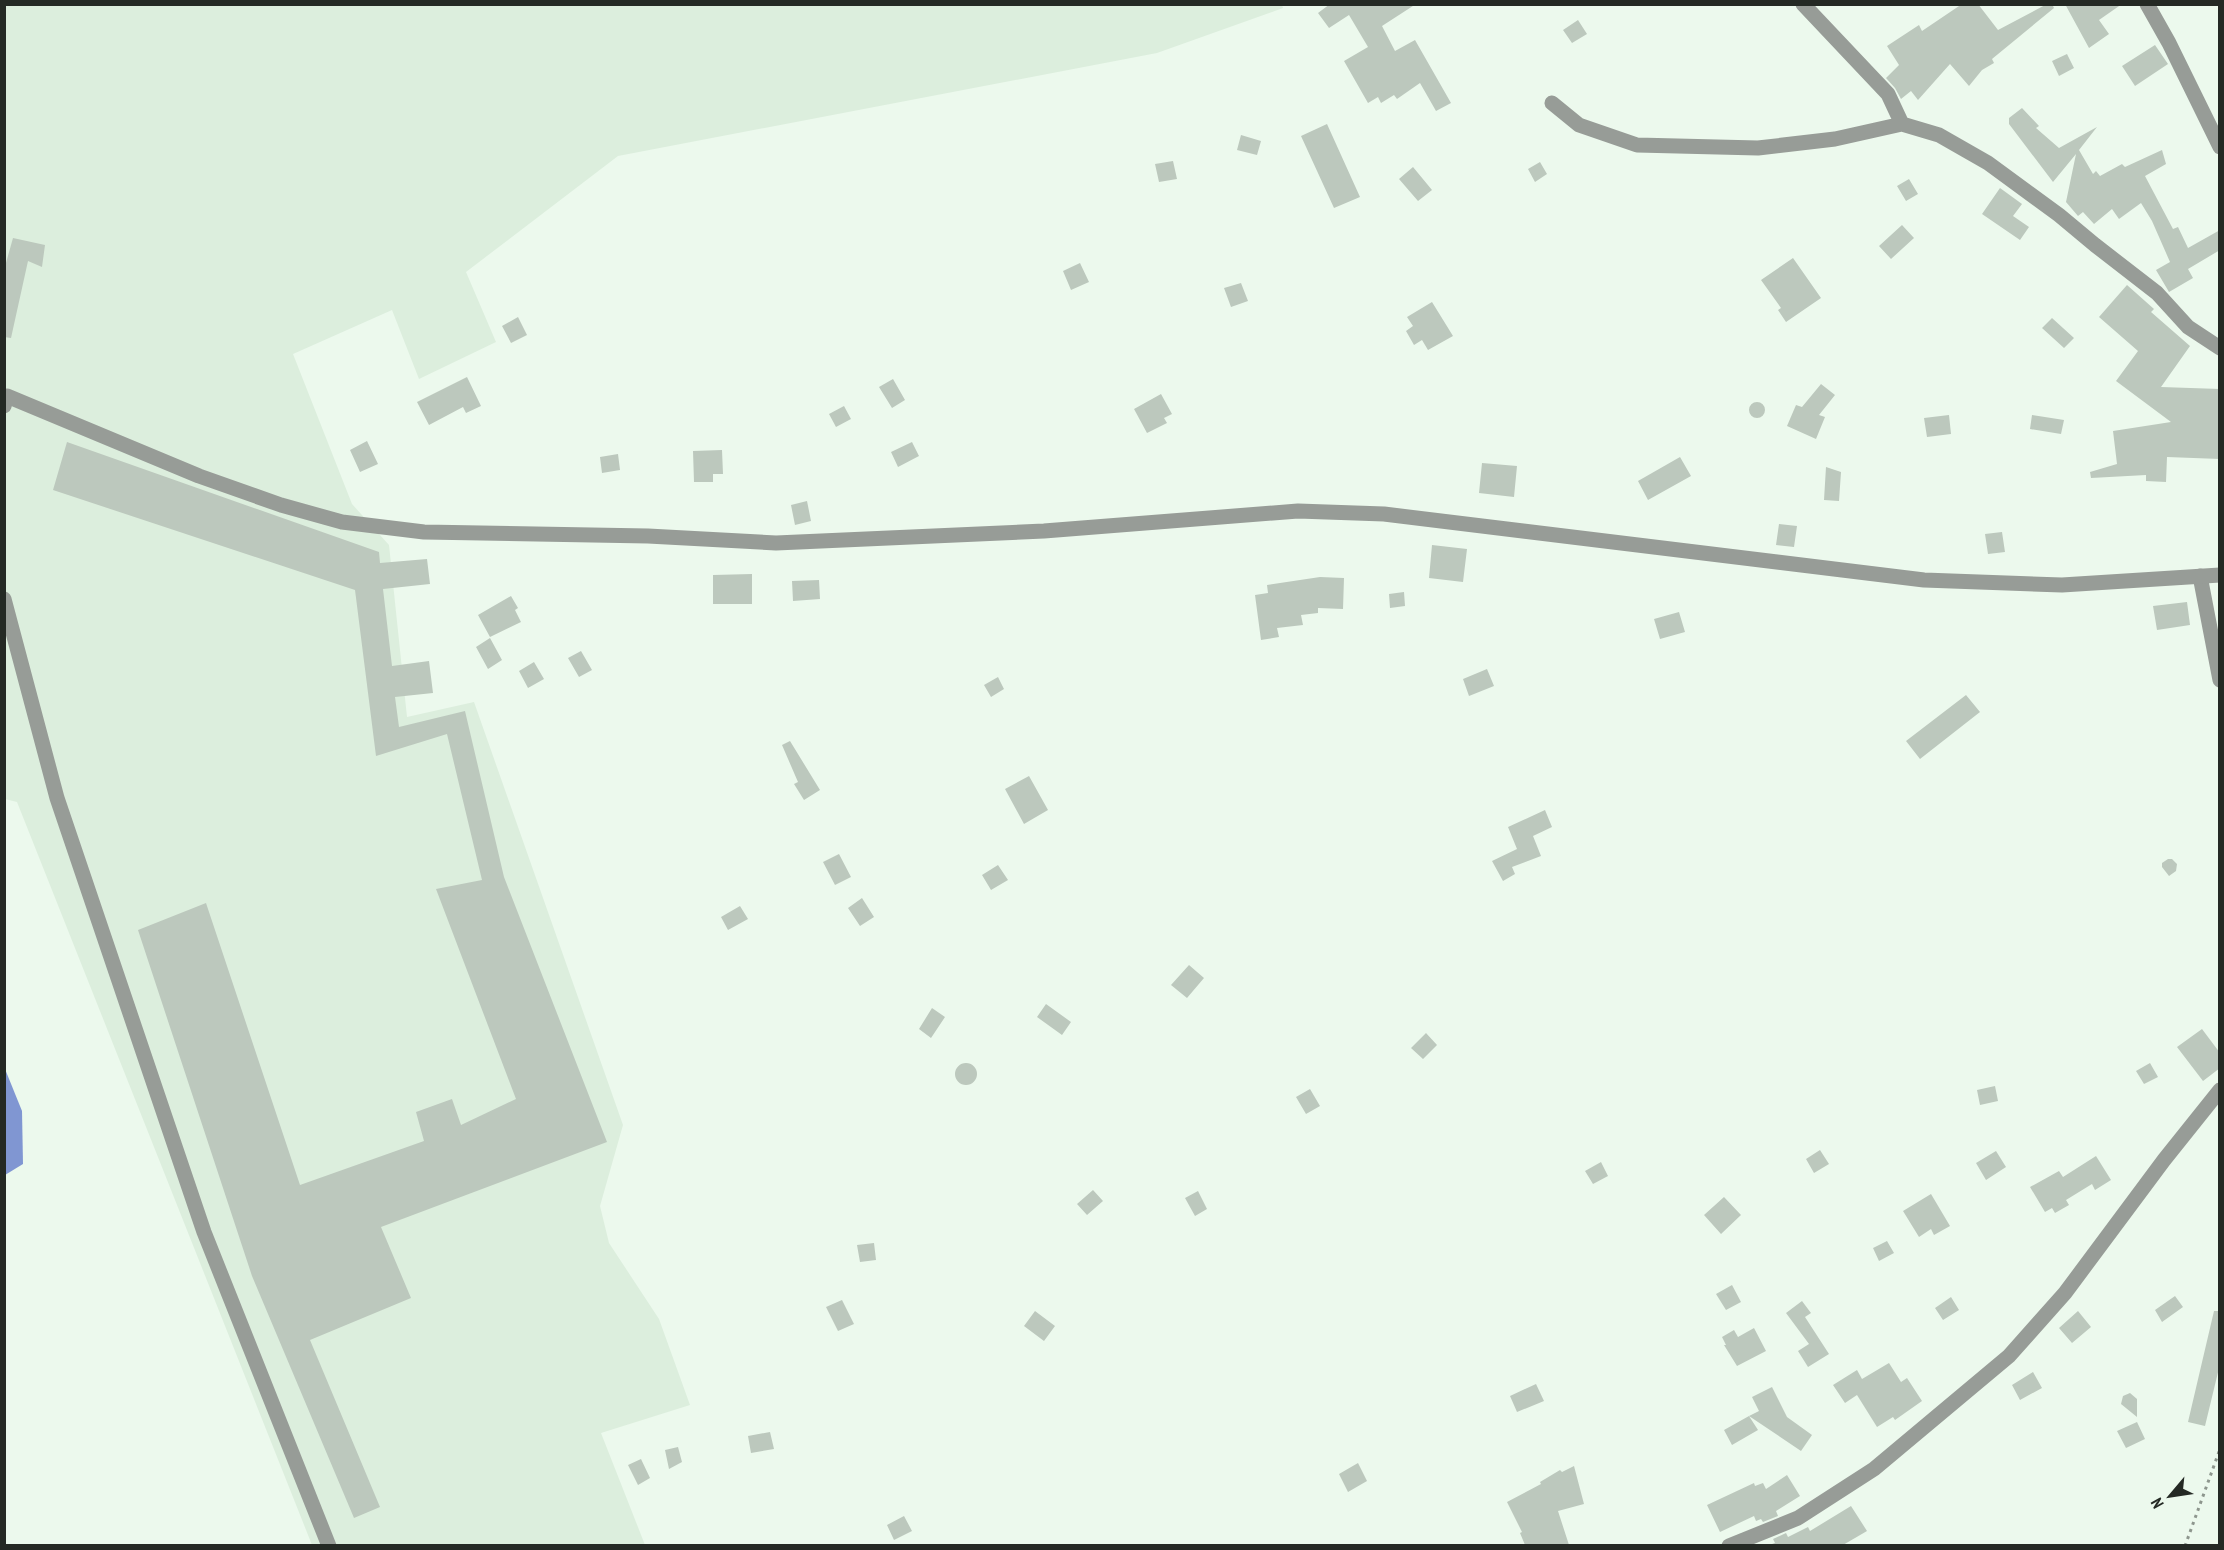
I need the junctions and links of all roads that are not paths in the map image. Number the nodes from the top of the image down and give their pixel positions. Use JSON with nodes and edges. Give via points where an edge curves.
{"nodes":[{"id":1,"x":1803,"y":4,"type":"edge"},
{"id":2,"x":2147,"y":4,"type":"edge"},
{"id":3,"x":1552,"y":103,"type":"dead end"},
{"id":4,"x":1902,"y":124,"type":"junction"},
{"id":5,"x":2220,"y":147,"type":"edge"},
{"id":6,"x":2220,"y":348,"type":"edge"},
{"id":7,"x":6,"y":399,"type":"edge"},
{"id":8,"x":2220,"y":575,"type":"edge"},
{"id":9,"x":2199,"y":576,"type":"junction"},
{"id":10,"x":4,"y":599,"type":"edge"},
{"id":11,"x":2220,"y":680,"type":"edge"},
{"id":12,"x":2220,"y":1090,"type":"edge"},
{"id":13,"x":329,"y":1545,"type":"edge"},
{"id":14,"x":1729,"y":1545,"type":"edge"}],
"edges":[{"from":1,"to":4,"type":"street","via":[[1888,94]]},
{"from":2,"to":5,"type":"street"},
{"from":3,"to":4,"type":"street","via":[[1579,125],[1637,145],[1758,148],[1835,139]]},
{"from":4,"to":6,"type":"street","via":[[1939,135],[1988,163],[2157,292],[2188,327]]},
{"from":7,"to":9,"type":"street","via":[[281,505],[342,522],[424,532],[776,543],[1044,531],[1298,511],[1384,514],[1924,580],[2062,585]]},
{"from":8,"to":9,"type":"street"},
{"from":9,"to":11,"type":"street"},
{"from":10,"to":13,"type":"street","via":[[57,798],[204,1232]]},
{"from":12,"to":14,"type":"street","via":[[2065,1293],[2009,1356],[1874,1469],[1798,1518]]}]}
